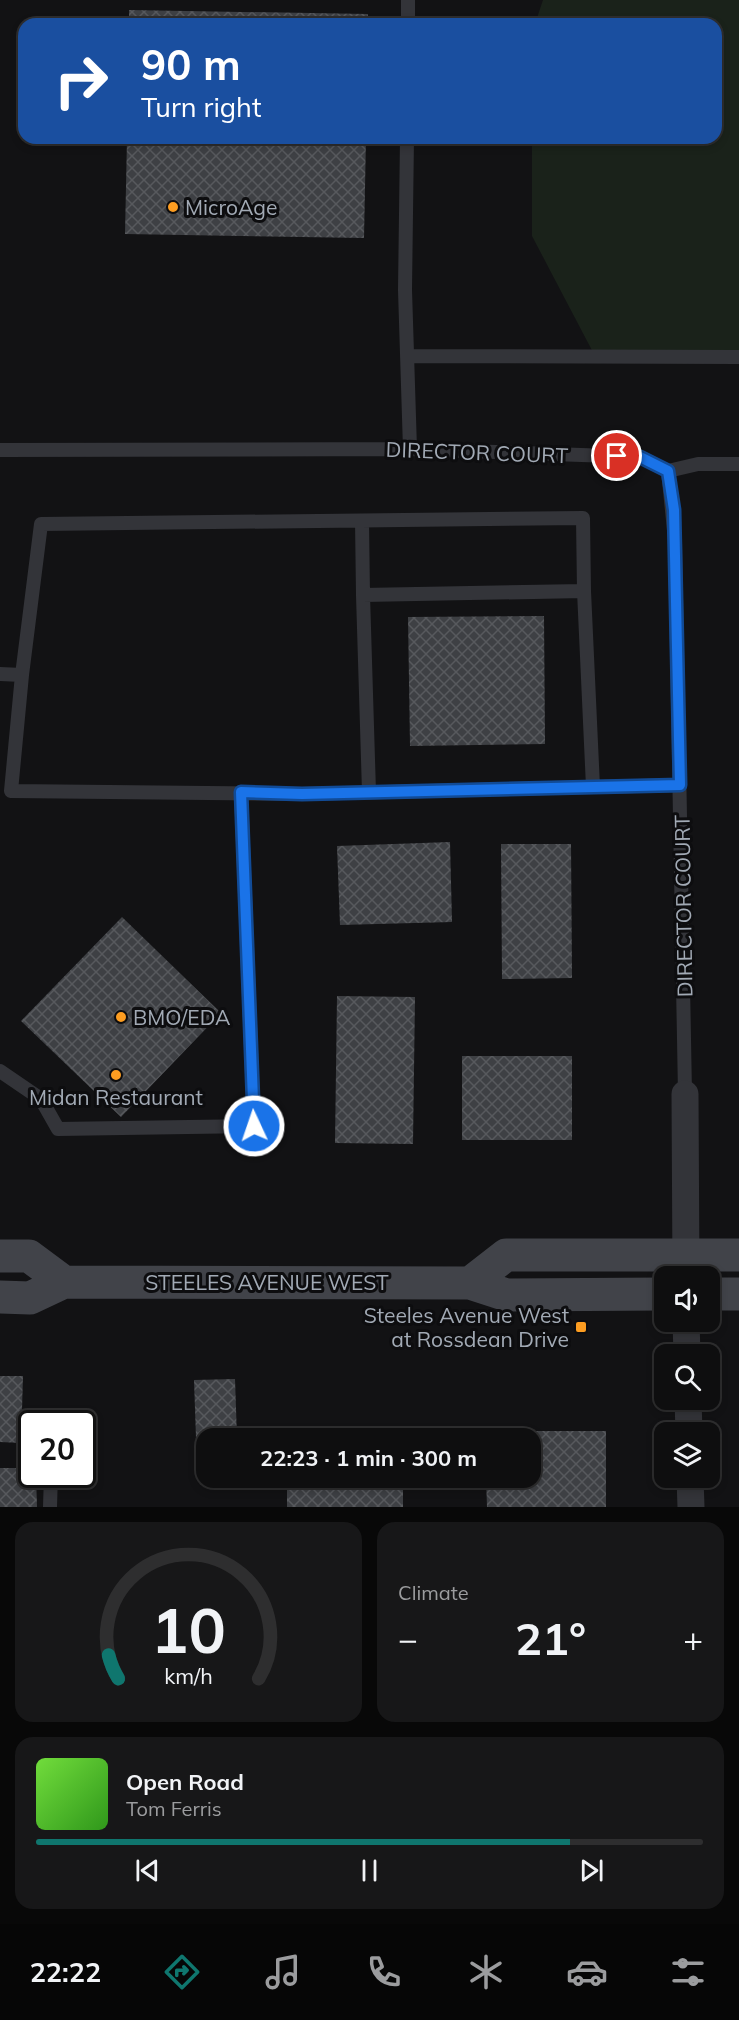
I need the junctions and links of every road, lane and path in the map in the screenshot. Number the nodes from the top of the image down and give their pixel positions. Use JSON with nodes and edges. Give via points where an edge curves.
{"nodes":[{"id":1,"x":408,"y":0,"type":"edge"},
{"id":2,"x":408,"y":18,"type":"edge"},
{"id":3,"x":407,"y":144,"type":"edge"},
{"id":4,"x":407,"y":356,"type":"junction"},
{"id":5,"x":739,"y":357,"type":"edge"},
{"id":6,"x":410,"y":449,"type":"junction"},
{"id":7,"x":0,"y":450,"type":"edge"},
{"id":8,"x":739,"y":464,"type":"edge"},
{"id":9,"x":668,"y":471,"type":"junction"},
{"id":10,"x":362,"y":521,"type":"junction"},
{"id":11,"x":584,"y":591,"type":"junction"},
{"id":12,"x":363,"y":595,"type":"junction"},
{"id":13,"x":0,"y":674,"type":"edge"},
{"id":14,"x":22,"y":675,"type":"junction"},
{"id":15,"x":680,"y":785,"type":"junction"},
{"id":16,"x":593,"y":787,"type":"junction"},
{"id":17,"x":241,"y":792,"type":"junction"},
{"id":18,"x":369,"y":792,"type":"junction"},
{"id":19,"x":0,"y":1071,"type":"edge"},
{"id":20,"x":685,"y":1094,"type":"joint"},
{"id":21,"x":739,"y":1255,"type":"edge"},
{"id":22,"x":0,"y":1256,"type":"edge"},
{"id":23,"x":686,"y":1266,"type":"edge"},
{"id":24,"x":64,"y":1282,"type":"junction"},
{"id":25,"x":470,"y":1283,"type":"junction"},
{"id":26,"x":654,"y":1294,"type":"edge"},
{"id":27,"x":720,"y":1294,"type":"edge"},
{"id":28,"x":739,"y":1294,"type":"edge"},
{"id":29,"x":0,"y":1297,"type":"edge"},
{"id":30,"x":51,"y":1488,"type":"edge"},
{"id":31,"x":690,"y":1488,"type":"edge"},
{"id":32,"x":50,"y":1507,"type":"edge"},
{"id":33,"x":691,"y":1507,"type":"edge"}],
"edges":[{"from":1,"to":2,"type":"lane"},
{"from":3,"to":4,"type":"lane"},
{"from":4,"to":5,"type":"lane"},
{"from":4,"to":6,"type":"lane"},
{"from":6,"to":7,"type":"lane","name":"DIRECTOR COURT"},
{"from":6,"to":9,"type":"lane","name":"DIRECTOR COURT","via":[[640,457]]},
{"from":8,"to":9,"type":"lane","via":[[698,464]]},
{"from":9,"to":15,"type":"lane","name":"DIRECTOR COURT","via":[[674,510]]},
{"from":10,"to":11,"type":"lane","via":[[583,518]]},
{"from":10,"to":12,"type":"lane"},
{"from":10,"to":14,"type":"lane","via":[[41,524]]},
{"from":11,"to":12,"type":"lane"},
{"from":11,"to":16,"type":"lane"},
{"from":12,"to":18,"type":"lane"},
{"from":13,"to":14,"type":"lane"},
{"from":14,"to":17,"type":"lane","via":[[11,791]]},
{"from":15,"to":16,"type":"lane"},
{"from":15,"to":20,"type":"lane","name":"DIRECTOR COURT"},
{"from":16,"to":18,"type":"lane"},
{"from":17,"to":18,"type":"lane"},
{"from":17,"to":19,"type":"lane","via":[[254,1126],[58,1129],[41,1098]]},
{"from":20,"to":23,"type":"street","name":"DIRECTOR COURT"},
{"from":21,"to":23,"type":"main road"},
{"from":22,"to":24,"type":"main road","via":[[29,1256]]},
{"from":23,"to":25,"type":"main road","via":[[506,1255]]},
{"from":24,"to":25,"type":"main road","name":"STEELES AVENUE WEST"},
{"from":24,"to":29,"type":"main road","name":"STEELES AVENUE WEST","via":[[30,1298]]},
{"from":25,"to":26,"type":"main road","name":"STEELES AVENUE WEST","via":[[507,1295]]},
{"from":27,"to":28,"type":"main road"},
{"from":30,"to":32,"type":"lane"},
{"from":31,"to":33,"type":"street"}]}
